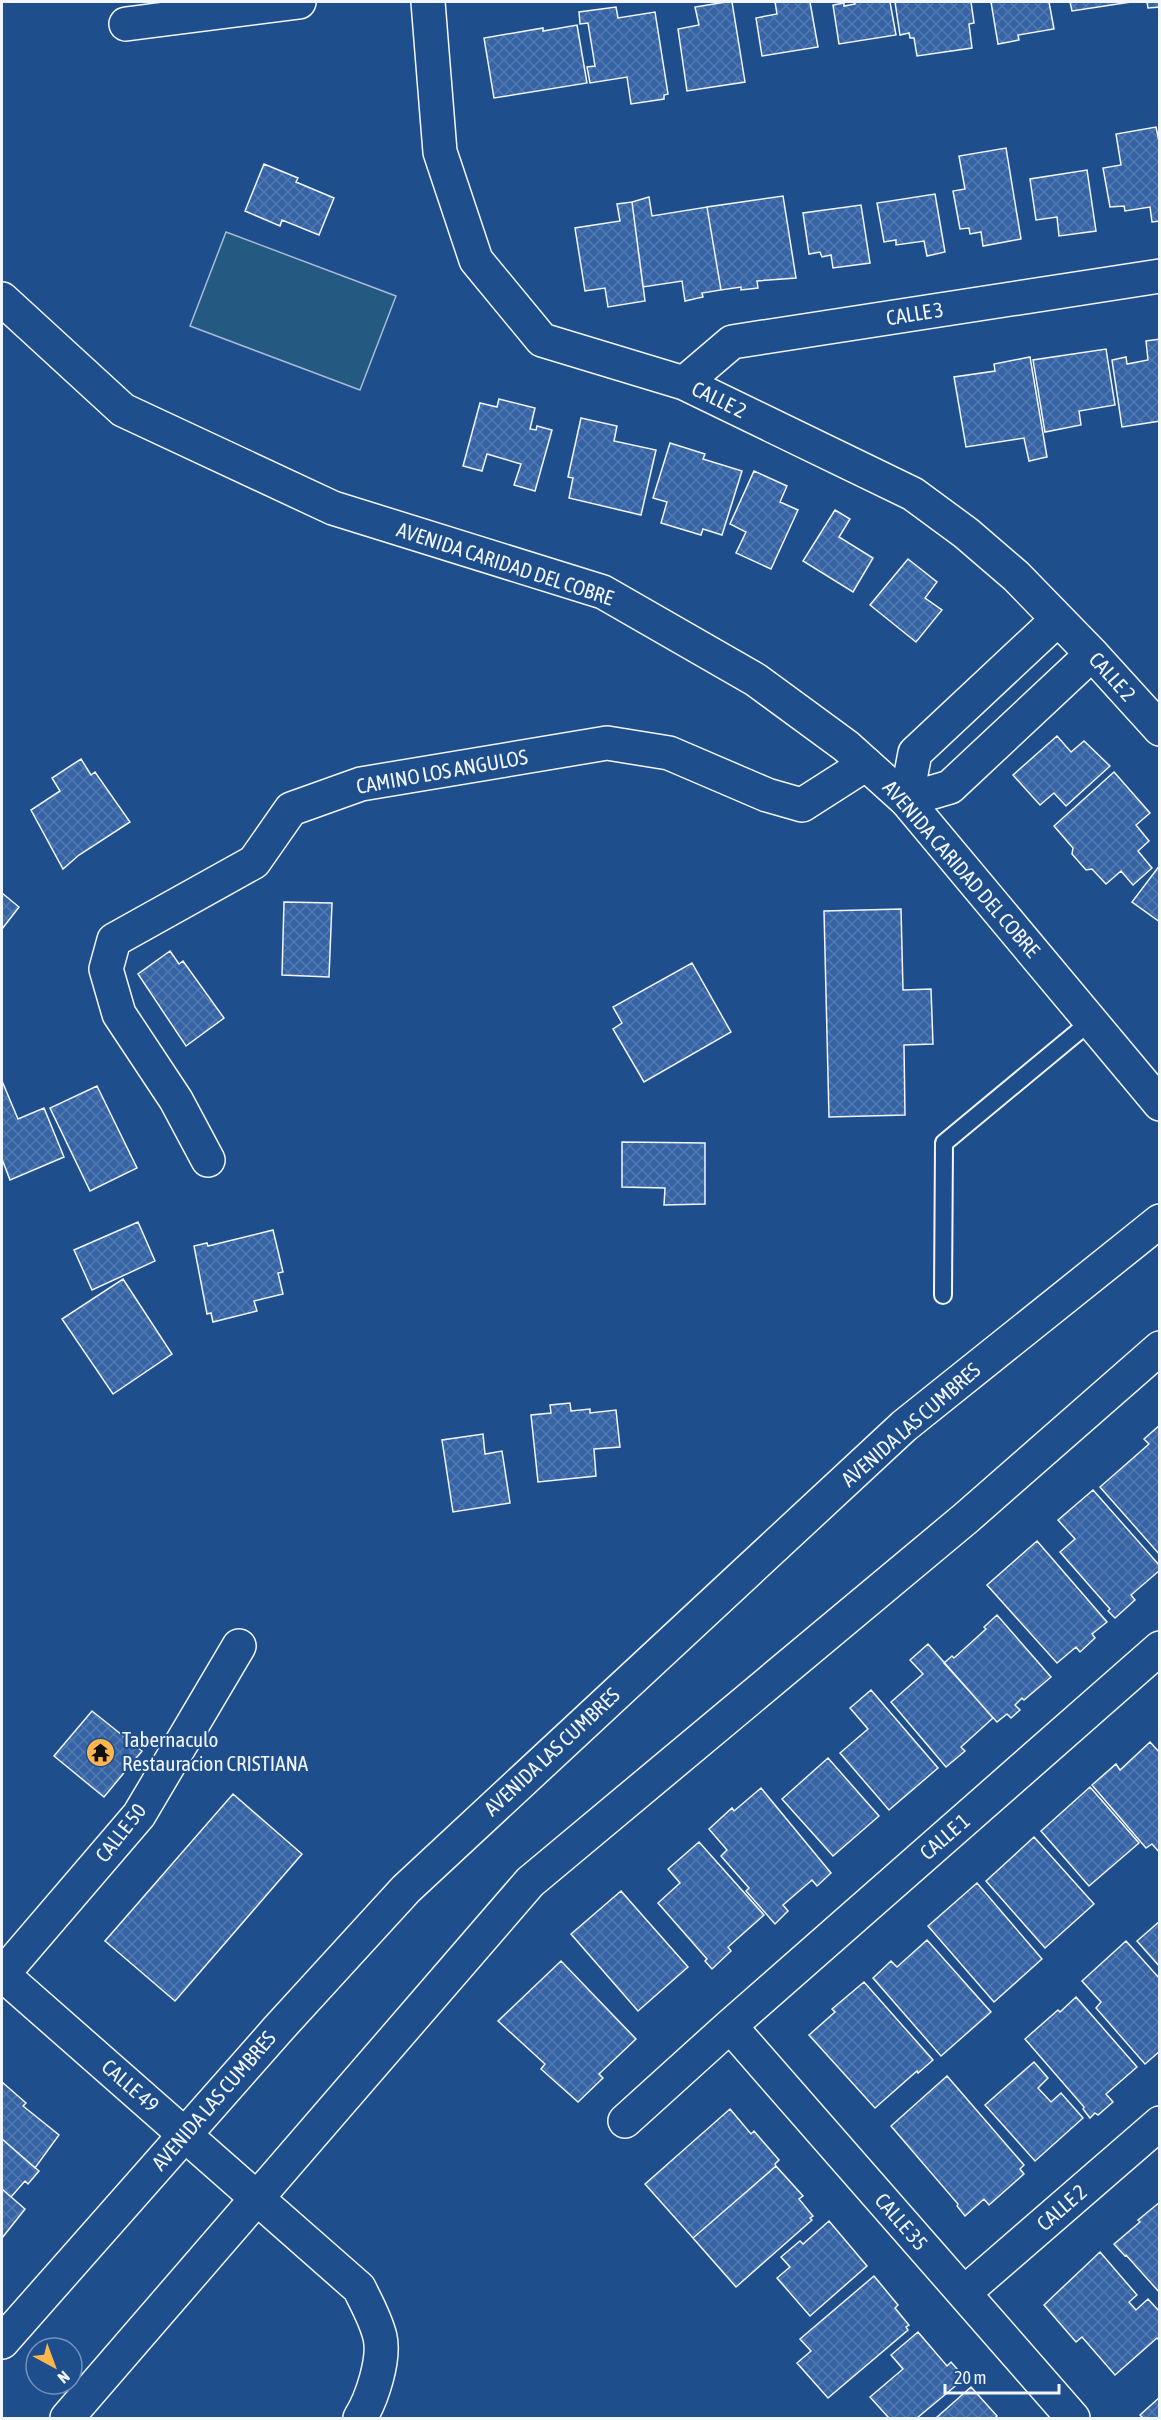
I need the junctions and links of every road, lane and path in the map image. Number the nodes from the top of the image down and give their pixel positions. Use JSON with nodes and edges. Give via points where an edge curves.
{"nodes":[{"id":1,"x":299,"y":2,"type":"edge"},
{"id":2,"x":428,"y":2,"type":"edge"},
{"id":3,"x":126,"y":24,"type":"dead end"},
{"id":4,"x":1160,"y":276,"type":"edge"},
{"id":5,"x":2,"y":299,"type":"edge"},
{"id":6,"x":684,"y":383,"type":"junction"},
{"id":7,"x":1058,"y":619,"type":"junction"},
{"id":8,"x":1092,"y":654,"type":"junction"},
{"id":9,"x":1160,"y":729,"type":"edge"},
{"id":10,"x":866,"y":764,"type":"junction"},
{"id":11,"x":906,"y":800,"type":"junction"},
{"id":12,"x":1091,"y":1021,"type":"junction"},
{"id":13,"x":1160,"y":1104,"type":"edge"},
{"id":14,"x":208,"y":1160,"type":"dead end"},
{"id":15,"x":1160,"y":1221,"type":"edge"},
{"id":16,"x":943,"y":1295,"type":"dead end"},
{"id":17,"x":1160,"y":1348,"type":"edge"},
{"id":18,"x":239,"y":1646,"type":"dead end"},
{"id":19,"x":1160,"y":1648,"type":"edge"},
{"id":20,"x":2,"y":1975,"type":"edge"},
{"id":21,"x":730,"y":2026,"type":"junction"},
{"id":22,"x":625,"y":2121,"type":"dead end"},
{"id":23,"x":1160,"y":2123,"type":"edge"},
{"id":24,"x":186,"y":2135,"type":"junction"},
{"id":25,"x":256,"y":2200,"type":"junction"},
{"id":26,"x":964,"y":2293,"type":"junction"},
{"id":27,"x":2,"y":2342,"type":"edge"},
{"id":28,"x":67,"y":2418,"type":"edge"},
{"id":29,"x":360,"y":2418,"type":"edge"},
{"id":30,"x":1072,"y":2418,"type":"edge"}],
"edges":[{"from":1,"to":3,"type":"main road"},
{"from":2,"to":6,"type":"main road","name":"CALLE 2","via":[[440,152],[476,261],[542,340]]},
{"from":4,"to":6,"type":"main road","name":"CALLE 3","via":[[732,342]]},
{"from":5,"to":10,"type":"main road","name":"AVENIDA CARIDAD DEL COBRE","via":[[123,410],[333,508],[603,592],[756,680]]},
{"from":6,"to":7,"type":"main road","name":"CALLE 2","via":[[913,494],[1016,576]]},
{"from":7,"to":8,"type":"main road","name":"CALLE 2"},
{"from":7,"to":11,"type":"main road","via":[[915,753]]},
{"from":8,"to":9,"type":"main road","name":"CALLE 2"},
{"from":8,"to":11,"type":"main road","via":[[950,787]]},
{"from":10,"to":11,"type":"main road","name":"AVENIDA CARIDAD DEL COBRE"},
{"from":10,"to":14,"type":"main road","name":"CAMINO LOS ANGULOS","via":[[802,805],[767,795],[669,753],[607,743],[361,784],[291,809],[254,862],[114,939],[106,969],[119,1014],[176,1100]]},
{"from":11,"to":12,"type":"main road","name":"AVENIDA CARIDAD DEL COBRE"},
{"from":12,"to":13,"type":"main road","name":"AVENIDA CARIDAD DEL COBRE"},
{"from":12,"to":16,"type":"lane","via":[[944,1143]]},
{"from":15,"to":24,"type":"main road","name":"AVENIDA LAS CUMBRES","via":[[904,1426],[499,1800],[405,1889]]},
{"from":17,"to":25,"type":"main road","via":[[966,1518],[530,1882]]},
{"from":18,"to":20,"type":"main road","name":"CALLE 50","via":[[139,1815]]},
{"from":19,"to":21,"type":"main road","name":"CALLE 1"},
{"from":20,"to":24,"type":"main road","name":"CALLE 49"},
{"from":21,"to":22,"type":"main road","name":"CALLE 1"},
{"from":21,"to":26,"type":"main road","name":"CALLE 35"},
{"from":23,"to":26,"type":"main road","name":"CALLE 2"},
{"from":24,"to":25,"type":"main road","name":"CALLE 49"},
{"from":24,"to":27,"type":"main road","name":"AVENIDA LAS CUMBRES"},
{"from":25,"to":28,"type":"main road"},
{"from":25,"to":29,"type":"main road","name":"CALLE 49","via":[[359,2288],[372,2313],[381,2338],[378,2375],[369,2405]]},
{"from":26,"to":30,"type":"main road","name":"CALLE 35"}]}
